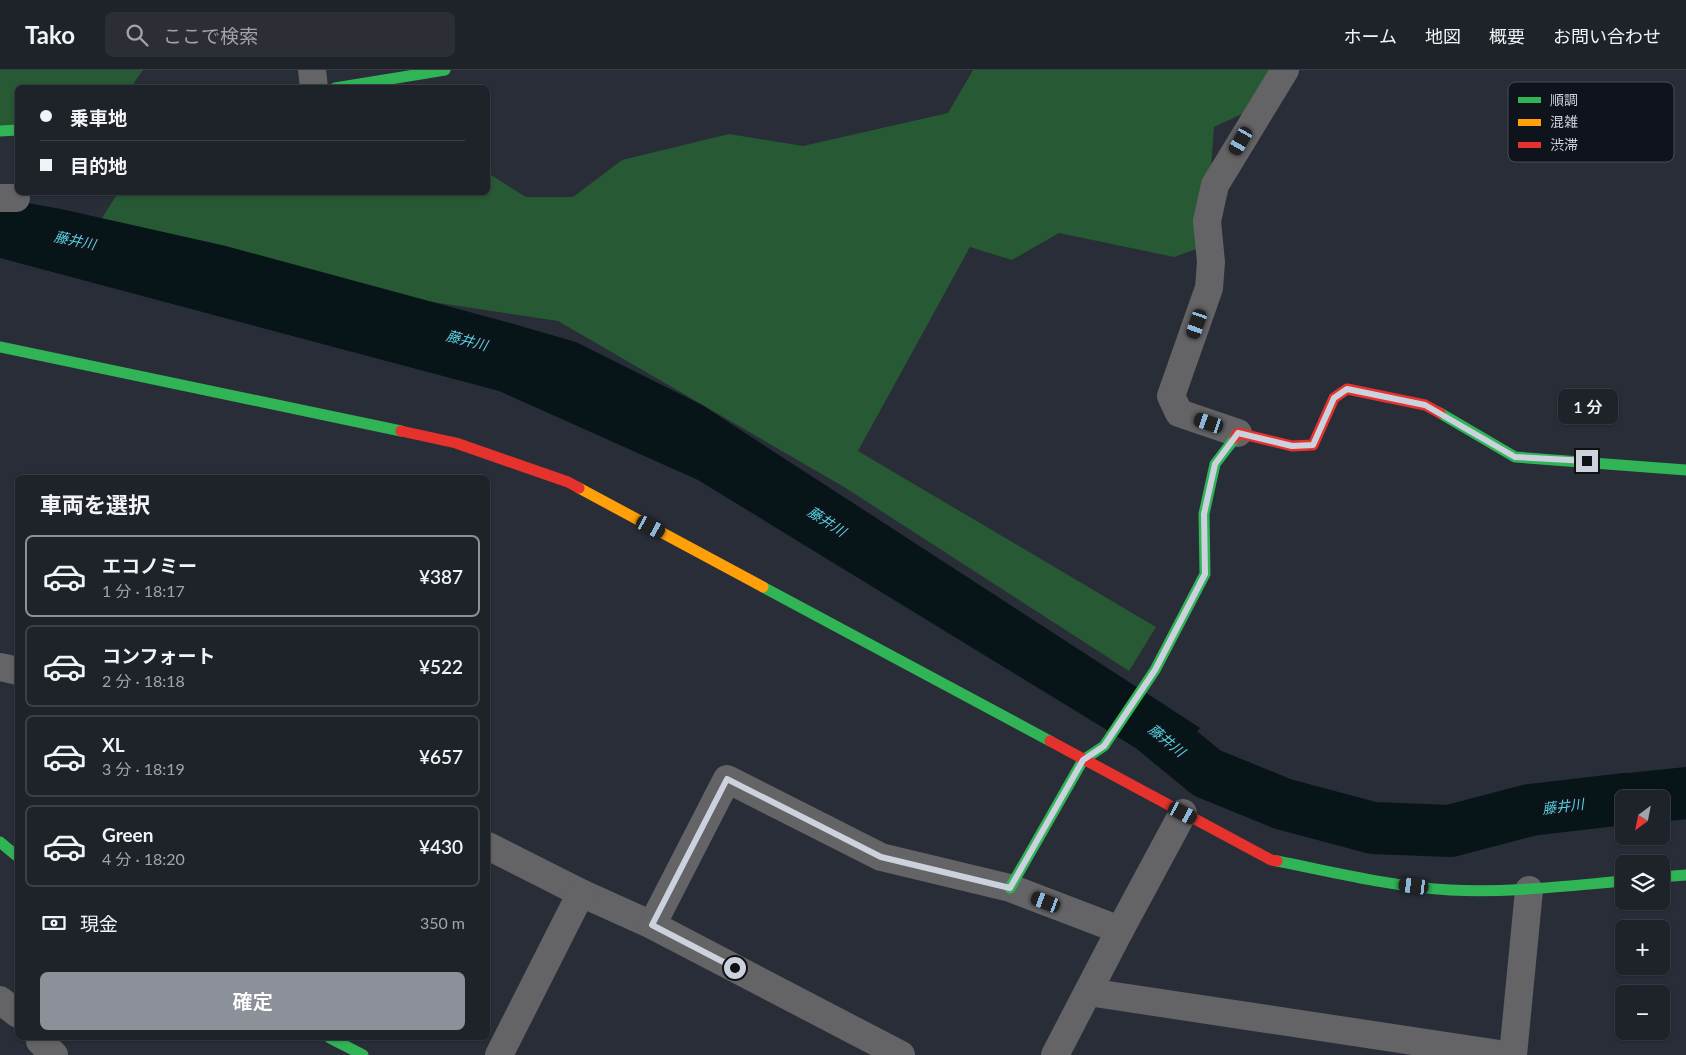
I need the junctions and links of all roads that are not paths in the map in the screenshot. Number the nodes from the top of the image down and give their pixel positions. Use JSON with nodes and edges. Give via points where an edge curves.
{"nodes":[{"id":1,"x":312,"y":70,"type":"edge"},
{"id":2,"x":445,"y":70,"type":"edge"},
{"id":3,"x":1284,"y":70,"type":"edge"},
{"id":4,"x":314,"y":85,"type":"edge"},
{"id":5,"x":353,"y":85,"type":"edge"},
{"id":6,"x":15,"y":130,"type":"edge"},
{"id":7,"x":0,"y":131,"type":"edge"},
{"id":8,"x":0,"y":346,"type":"edge"},
{"id":9,"x":1238,"y":433,"type":"junction"},
{"id":10,"x":1686,"y":470,"type":"edge"},
{"id":11,"x":0,"y":667,"type":"edge"},
{"id":12,"x":15,"y":670,"type":"edge"},
{"id":13,"x":1083,"y":760,"type":"junction"},
{"id":14,"x":1183,"y":813,"type":"junction"},
{"id":15,"x":0,"y":842,"type":"edge"},
{"id":16,"x":490,"y":847,"type":"edge"},
{"id":17,"x":15,"y":854,"type":"edge"},
{"id":18,"x":1686,"y":875,"type":"edge"},
{"id":19,"x":1670,"y":876,"type":"edge"},
{"id":20,"x":1615,"y":882,"type":"edge"},
{"id":21,"x":1010,"y":888,"type":"junction"},
{"id":22,"x":1529,"y":890,"type":"junction"},
{"id":23,"x":581,"y":893,"type":"junction"},
{"id":24,"x":652,"y":925,"type":"junction"},
{"id":25,"x":1120,"y":930,"type":"junction"},
{"id":26,"x":1088,"y":992,"type":"junction"},
{"id":27,"x":0,"y":1000,"type":"edge"},
{"id":28,"x":15,"y":1012,"type":"edge"},
{"id":29,"x":40,"y":1040,"type":"edge"},
{"id":30,"x":334,"y":1040,"type":"edge"},
{"id":31,"x":54,"y":1055,"type":"edge"},
{"id":32,"x":363,"y":1055,"type":"edge"},
{"id":33,"x":499,"y":1055,"type":"edge"},
{"id":34,"x":901,"y":1055,"type":"edge"},
{"id":35,"x":1055,"y":1055,"type":"edge"},
{"id":36,"x":1506,"y":1055,"type":"edge"},
{"id":37,"x":1513,"y":1055,"type":"edge"}],
"edges":[{"from":1,"to":4,"type":"street"},
{"from":2,"to":5,"type":"street"},
{"from":3,"to":9,"type":"street","via":[[1215,185],[1207,220],[1211,262],[1209,288],[1172,396],[1179,412]]},
{"from":6,"to":7,"type":"street"},
{"from":8,"to":13,"type":"street","via":[[456,443],[568,482]]},
{"from":9,"to":10,"type":"street","via":[[1292,446],[1313,445],[1334,398],[1347,389],[1425,405],[1515,457]]},
{"from":9,"to":13,"type":"street","via":[[1215,464],[1204,514],[1205,574],[1155,670],[1104,746]]},
{"from":11,"to":12,"type":"street"},
{"from":13,"to":14,"type":"street"},
{"from":13,"to":21,"type":"street"},
{"from":14,"to":22,"type":"street","via":[[1271,860],[1379,881],[1449,890]]},
{"from":14,"to":25,"type":"street"},
{"from":15,"to":17,"type":"street"},
{"from":16,"to":23,"type":"street"},
{"from":18,"to":19,"type":"street"},
{"from":20,"to":22,"type":"street"},
{"from":21,"to":24,"type":"street","via":[[881,857],[727,779]]},
{"from":21,"to":25,"type":"street"},
{"from":22,"to":37,"type":"street"},
{"from":23,"to":24,"type":"street"},
{"from":23,"to":33,"type":"street"},
{"from":24,"to":34,"type":"street"},
{"from":25,"to":26,"type":"street"},
{"from":26,"to":35,"type":"street"},
{"from":26,"to":36,"type":"street"},
{"from":27,"to":28,"type":"street"},
{"from":29,"to":31,"type":"street"},
{"from":30,"to":32,"type":"street"}]}
